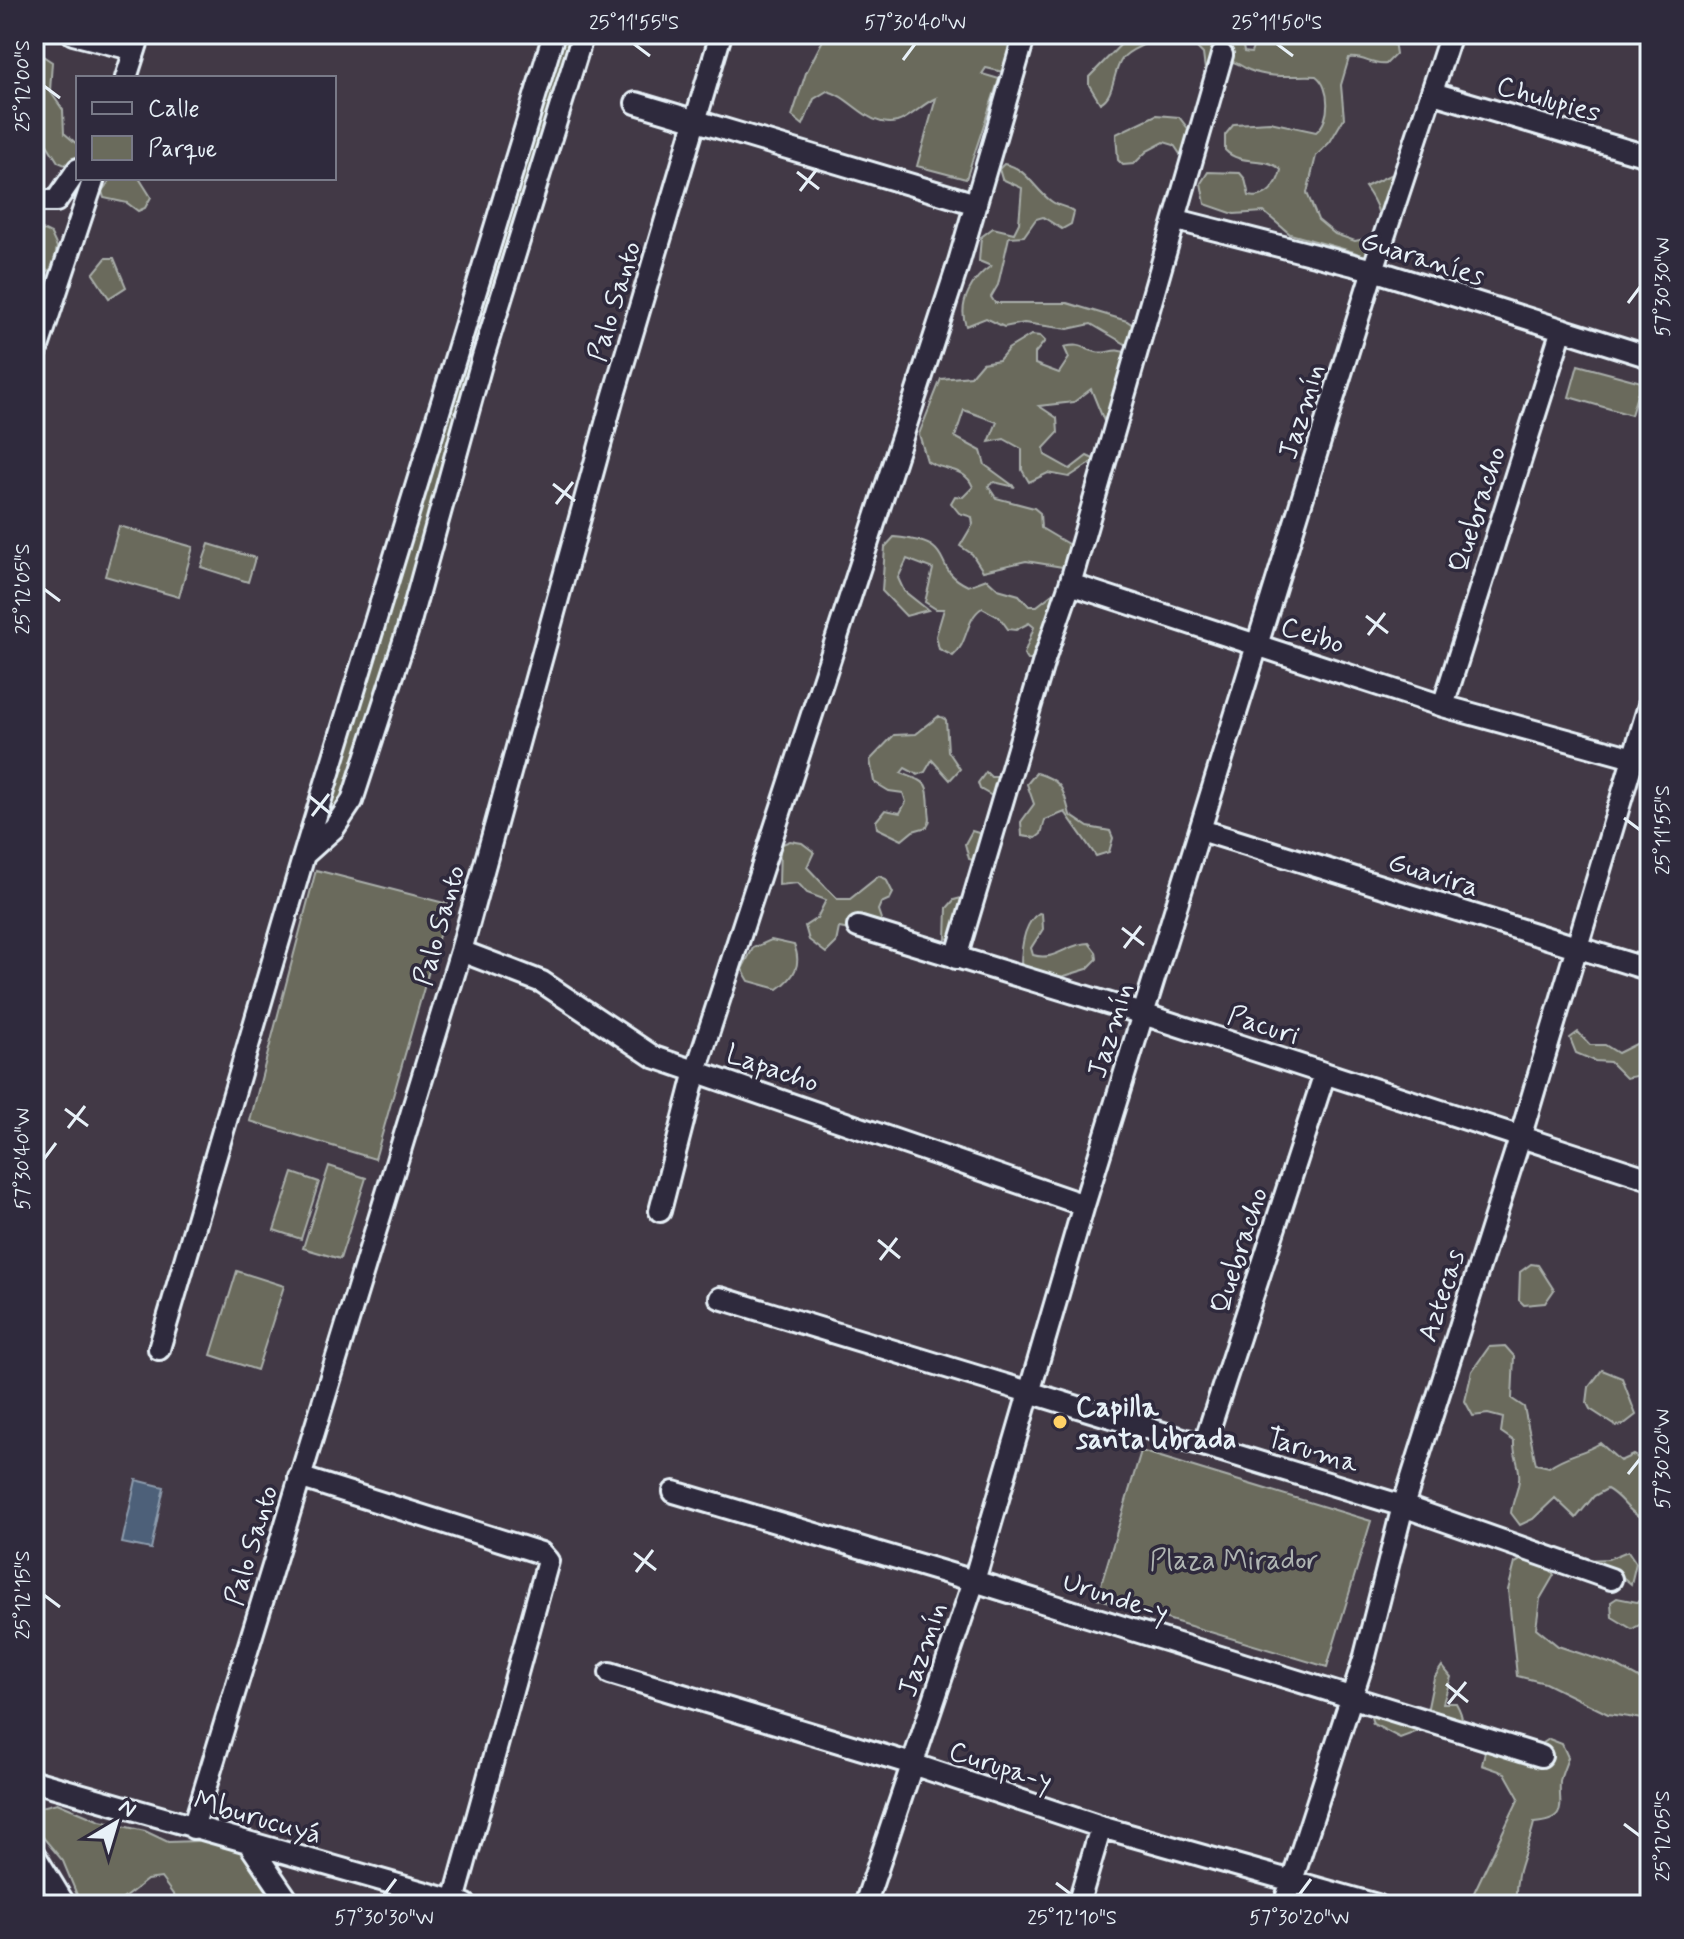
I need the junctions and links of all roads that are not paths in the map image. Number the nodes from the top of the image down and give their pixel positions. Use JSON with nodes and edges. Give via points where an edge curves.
{"nodes":[{"id":1,"x":73,"y":34,"type":"edge"},
{"id":2,"x":554,"y":34,"type":"edge"},
{"id":3,"x":583,"y":34,"type":"edge"},
{"id":4,"x":721,"y":34,"type":"edge"},
{"id":5,"x":1025,"y":34,"type":"edge"},
{"id":6,"x":1451,"y":34,"type":"edge"},
{"id":7,"x":137,"y":42,"type":"edge"},
{"id":8,"x":1222,"y":55,"type":"dead end"},
{"id":9,"x":127,"y":76,"type":"edge"},
{"id":10,"x":1433,"y":93,"type":"junction"},
{"id":11,"x":636,"y":103,"type":"dead end"},
{"id":12,"x":696,"y":119,"type":"junction"},
{"id":13,"x":1650,"y":157,"type":"edge"},
{"id":14,"x":76,"y":172,"type":"edge"},
{"id":15,"x":93,"y":180,"type":"edge"},
{"id":16,"x":34,"y":201,"type":"edge"},
{"id":17,"x":56,"y":201,"type":"junction"},
{"id":18,"x":976,"y":204,"type":"junction"},
{"id":19,"x":1177,"y":220,"type":"junction"},
{"id":20,"x":77,"y":231,"type":"junction"},
{"id":21,"x":1373,"y":270,"type":"junction"},
{"id":22,"x":1562,"y":329,"type":"junction"},
{"id":23,"x":1650,"y":357,"type":"edge"},
{"id":24,"x":34,"y":359,"type":"edge"},
{"id":25,"x":1070,"y":584,"type":"junction"},
{"id":26,"x":1257,"y":645,"type":"junction"},
{"id":27,"x":1650,"y":702,"type":"edge"},
{"id":28,"x":1443,"y":706,"type":"junction"},
{"id":29,"x":1633,"y":758,"type":"junction"},
{"id":30,"x":1201,"y":830,"type":"junction"},
{"id":31,"x":304,"y":855,"type":"junction"},
{"id":32,"x":858,"y":927,"type":"dead end"},
{"id":33,"x":1576,"y":947,"type":"junction"},
{"id":34,"x":461,"y":951,"type":"junction"},
{"id":35,"x":956,"y":958,"type":"junction"},
{"id":36,"x":1650,"y":970,"type":"edge"},
{"id":37,"x":1143,"y":1014,"type":"junction"},
{"id":38,"x":696,"y":1071,"type":"junction"},
{"id":39,"x":1325,"y":1073,"type":"junction"},
{"id":40,"x":1520,"y":1138,"type":"junction"},
{"id":41,"x":1650,"y":1179,"type":"edge"},
{"id":42,"x":1084,"y":1205,"type":"junction"},
{"id":43,"x":660,"y":1211,"type":"dead end"},
{"id":44,"x":720,"y":1298,"type":"dead end"},
{"id":45,"x":159,"y":1349,"type":"dead end"},
{"id":46,"x":1028,"y":1393,"type":"junction"},
{"id":47,"x":1204,"y":1445,"type":"junction"},
{"id":48,"x":299,"y":1477,"type":"junction"},
{"id":49,"x":674,"y":1492,"type":"dead end"},
{"id":50,"x":1403,"y":1506,"type":"junction"},
{"id":51,"x":1611,"y":1579,"type":"dead end"},
{"id":52,"x":974,"y":1581,"type":"junction"},
{"id":53,"x":610,"y":1673,"type":"dead end"},
{"id":54,"x":1350,"y":1700,"type":"junction"},
{"id":55,"x":1541,"y":1756,"type":"dead end"},
{"id":56,"x":912,"y":1764,"type":"junction"},
{"id":57,"x":34,"y":1781,"type":"edge"},
{"id":58,"x":1101,"y":1827,"type":"junction"},
{"id":59,"x":193,"y":1828,"type":"junction"},
{"id":60,"x":248,"y":1842,"type":"junction"},
{"id":61,"x":34,"y":1854,"type":"edge"},
{"id":62,"x":1292,"y":1881,"type":"junction"},
{"id":63,"x":460,"y":1903,"type":"edge"},
{"id":64,"x":65,"y":1905,"type":"edge"},
{"id":65,"x":291,"y":1905,"type":"edge"},
{"id":66,"x":865,"y":1905,"type":"edge"},
{"id":67,"x":1078,"y":1905,"type":"edge"},
{"id":68,"x":1284,"y":1905,"type":"edge"},
{"id":69,"x":1377,"y":1905,"type":"edge"}],
"edges":[{"from":1,"to":7,"type":"street"},
{"from":2,"to":31,"type":"street"},
{"from":3,"to":31,"type":"street","via":[[483,357],[408,629],[352,801],[334,828]]},
{"from":4,"to":12,"type":"street","name":"Palo Santo"},
{"from":5,"to":18,"type":"street"},
{"from":6,"to":10,"type":"street","name":"Jazmín"},
{"from":7,"to":9,"type":"street"},
{"from":8,"to":19,"type":"street"},
{"from":10,"to":13,"type":"street","name":"Chulupies"},
{"from":10,"to":21,"type":"street","name":"Jazmín"},
{"from":11,"to":12,"type":"street"},
{"from":12,"to":18,"type":"street"},
{"from":12,"to":34,"type":"street","name":"Palo Santo","via":[[613,398]]},
{"from":14,"to":17,"type":"street"},
{"from":15,"to":20,"type":"street"},
{"from":16,"to":17,"type":"street"},
{"from":17,"to":20,"type":"street"},
{"from":18,"to":38,"type":"street"},
{"from":19,"to":21,"type":"street","name":"Guaraníes"},
{"from":19,"to":25,"type":"street"},
{"from":20,"to":24,"type":"street"},
{"from":21,"to":22,"type":"street","name":"Guaraníes"},
{"from":21,"to":26,"type":"street","name":"Jazmín"},
{"from":22,"to":23,"type":"street","name":"Guaraníes"},
{"from":22,"to":28,"type":"street","name":"Quebracho"},
{"from":25,"to":26,"type":"street","name":"Ceibo"},
{"from":25,"to":35,"type":"street"},
{"from":26,"to":28,"type":"street","name":"Ceibo"},
{"from":26,"to":30,"type":"street","name":"Jazmín"},
{"from":27,"to":29,"type":"street","name":"Aztecas"},
{"from":28,"to":29,"type":"street","name":"Ceibo"},
{"from":29,"to":33,"type":"street","name":"Aztecas"},
{"from":30,"to":33,"type":"street","name":"Guavira"},
{"from":30,"to":37,"type":"street","name":"Jazmín"},
{"from":31,"to":45,"type":"street"},
{"from":32,"to":35,"type":"street","name":"Pacuri"},
{"from":33,"to":36,"type":"street","name":"Guavira"},
{"from":33,"to":40,"type":"street","name":"Aztecas"},
{"from":34,"to":38,"type":"street","name":"Lapacho","via":[[542,982],[654,1057]]},
{"from":34,"to":48,"type":"street","name":"Palo Santo"},
{"from":35,"to":37,"type":"street","name":"Pacuri"},
{"from":37,"to":39,"type":"street","name":"Pacuri"},
{"from":37,"to":42,"type":"street","name":"Jazmín"},
{"from":38,"to":42,"type":"street","name":"Lapacho"},
{"from":38,"to":43,"type":"street"},
{"from":39,"to":40,"type":"street","name":"Pacuri"},
{"from":39,"to":47,"type":"street","name":"Quebracho"},
{"from":40,"to":41,"type":"street","name":"Pacuri"},
{"from":40,"to":50,"type":"street","name":"Aztecas"},
{"from":42,"to":46,"type":"street","name":"Jazmín"},
{"from":44,"to":46,"type":"street","name":"Taruma"},
{"from":46,"to":47,"type":"street","name":"Taruma"},
{"from":46,"to":52,"type":"street","name":"Jazmín"},
{"from":47,"to":50,"type":"street","name":"Taruma"},
{"from":48,"to":59,"type":"street","name":"Palo Santo"},
{"from":48,"to":63,"type":"street","via":[[541,1553],[548,1561]]},
{"from":49,"to":52,"type":"street","name":"Urunde-y"},
{"from":50,"to":51,"type":"street","name":"Taruma"},
{"from":50,"to":54,"type":"street","name":"Aztecas"},
{"from":52,"to":54,"type":"street","name":"Urunde-y"},
{"from":52,"to":56,"type":"street","name":"Jazmín"},
{"from":53,"to":56,"type":"street","name":"Curupa-y"},
{"from":54,"to":55,"type":"street","name":"Urunde-y"},
{"from":54,"to":62,"type":"street","name":"Aztecas"},
{"from":56,"to":58,"type":"street","name":"Curupa-y"},
{"from":56,"to":66,"type":"street","name":"Jazmín"},
{"from":57,"to":59,"type":"street","name":"Mburucuyá"},
{"from":58,"to":62,"type":"street","name":"Curupa-y"},
{"from":58,"to":67,"type":"street"},
{"from":59,"to":60,"type":"street","name":"Mburucuyá"},
{"from":60,"to":63,"type":"street","name":"Mburucuyá"},
{"from":60,"to":65,"type":"street"},
{"from":61,"to":64,"type":"street"},
{"from":62,"to":68,"type":"street","name":"Aztecas"},
{"from":62,"to":69,"type":"street","name":"Curupa-y"}]}
